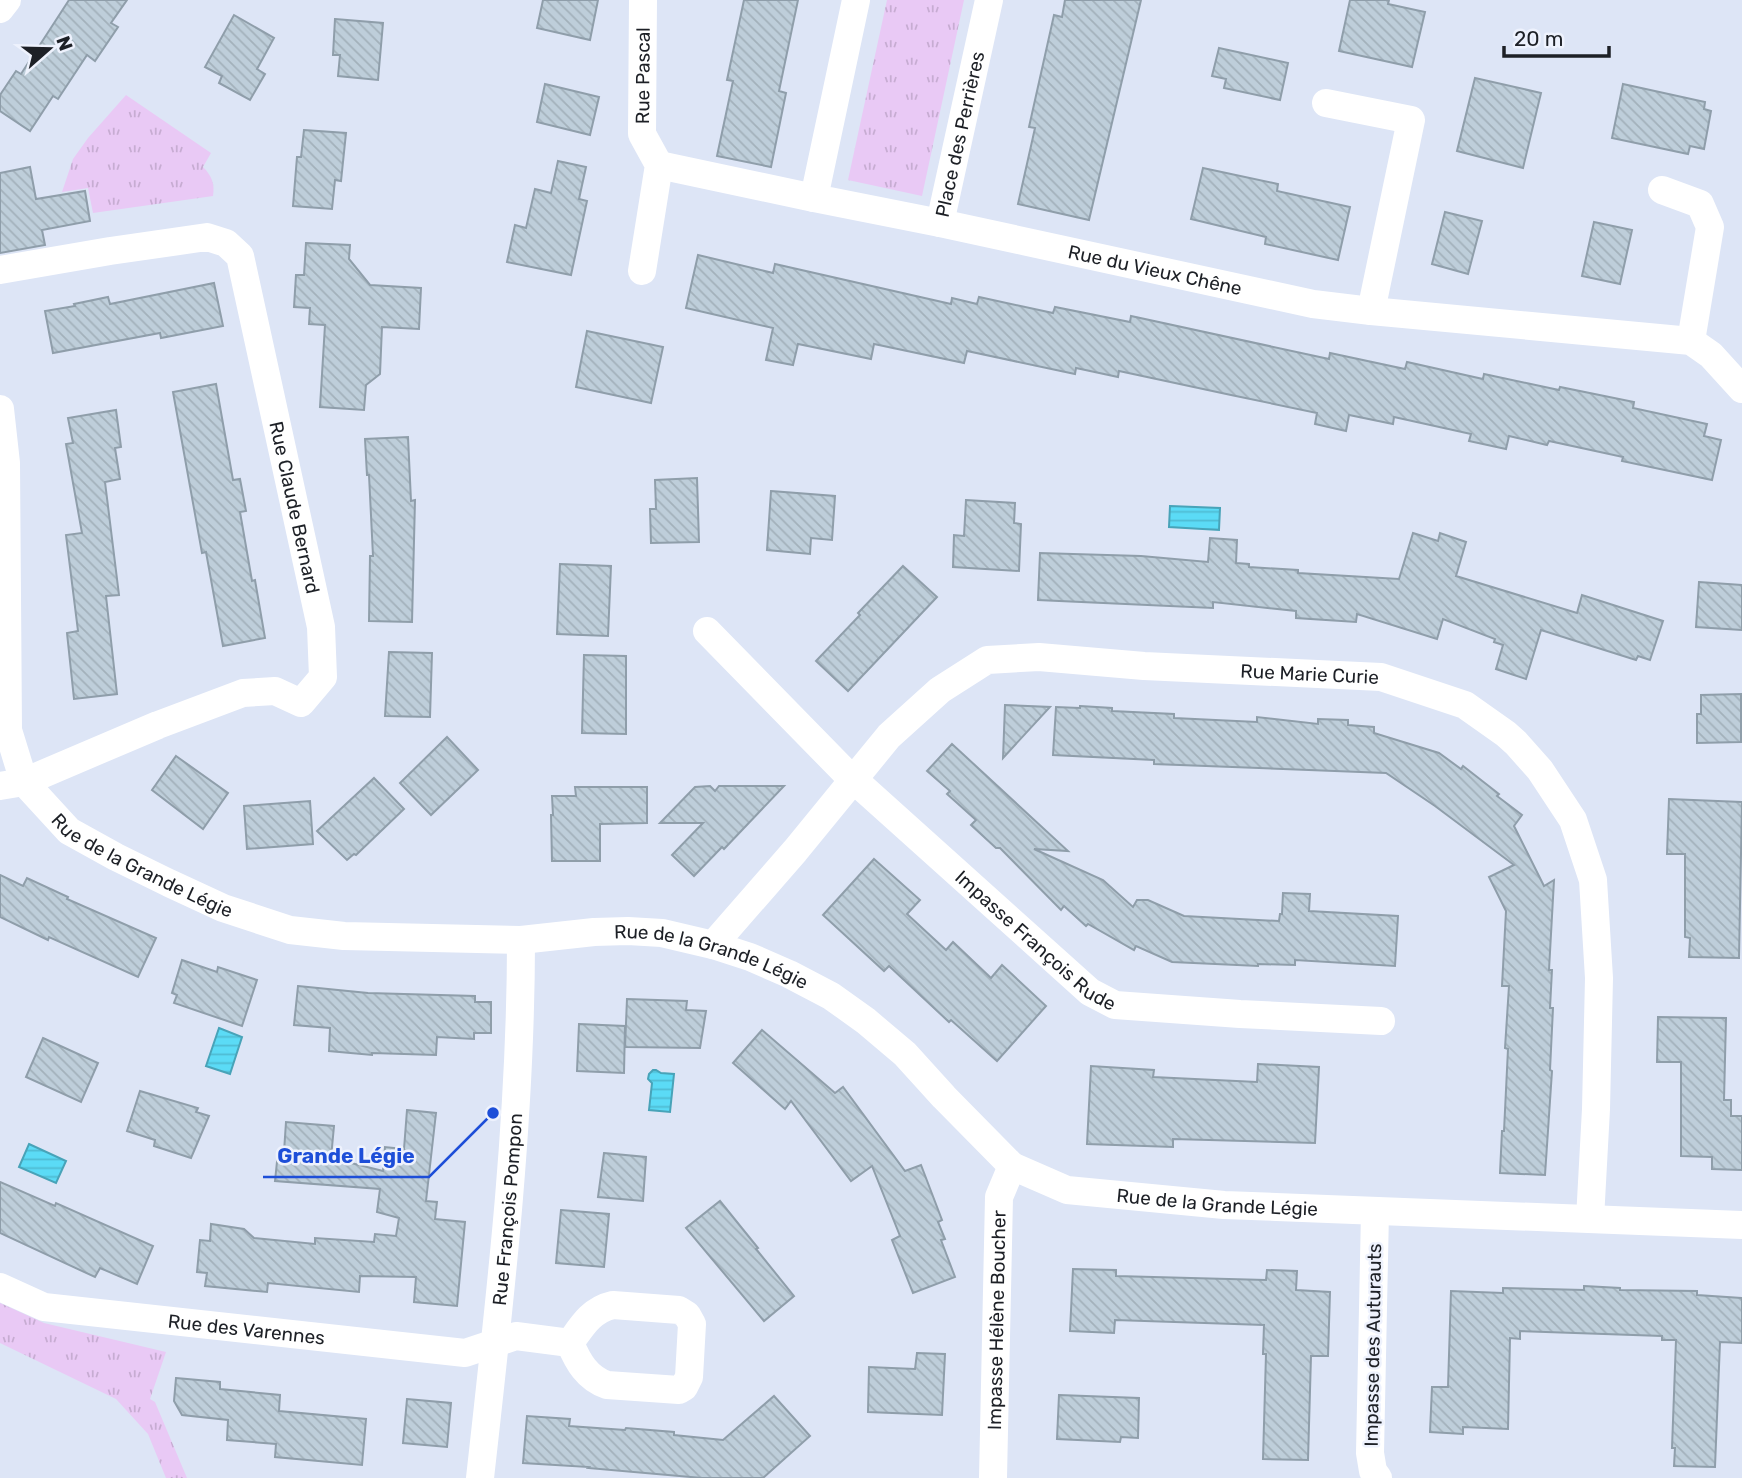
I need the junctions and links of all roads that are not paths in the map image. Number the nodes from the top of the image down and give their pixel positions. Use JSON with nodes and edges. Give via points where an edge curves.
{"nodes":[{"id":1,"x":7,"y":0,"type":"edge"},
{"id":2,"x":643,"y":0,"type":"edge"},
{"id":3,"x":856,"y":0,"type":"edge"},
{"id":4,"x":989,"y":0,"type":"edge"},
{"id":5,"x":0,"y":9,"type":"edge"},
{"id":6,"x":1326,"y":103,"type":"dead end"},
{"id":7,"x":659,"y":165,"type":"junction"},
{"id":8,"x":1662,"y":190,"type":"dead end"},
{"id":9,"x":814,"y":198,"type":"junction"},
{"id":10,"x":940,"y":223,"type":"junction"},
{"id":11,"x":0,"y":270,"type":"edge"},
{"id":12,"x":642,"y":271,"type":"dead end"},
{"id":13,"x":1371,"y":311,"type":"junction"},
{"id":14,"x":1691,"y":341,"type":"junction"},
{"id":15,"x":1742,"y":389,"type":"edge"},
{"id":16,"x":0,"y":409,"type":"edge"},
{"id":17,"x":706,"y":631,"type":"dead end"},
{"id":18,"x":854,"y":779,"type":"junction"},
{"id":19,"x":12,"y":784,"type":"edge"},
{"id":20,"x":520,"y":940,"type":"junction"},
{"id":21,"x":713,"y":945,"type":"junction"},
{"id":22,"x":1381,"y":1021,"type":"dead end"},
{"id":23,"x":1013,"y":1166,"type":"junction"},
{"id":24,"x":1375,"y":1211,"type":"junction"},
{"id":25,"x":1590,"y":1219,"type":"junction"},
{"id":26,"x":1742,"y":1225,"type":"edge"},
{"id":27,"x":0,"y":1287,"type":"edge"},
{"id":28,"x":495,"y":1343,"type":"junction"},
{"id":29,"x":570,"y":1343,"type":"dead end"},
{"id":30,"x":480,"y":1478,"type":"edge"},
{"id":31,"x":993,"y":1478,"type":"edge"},
{"id":32,"x":1378,"y":1478,"type":"edge"}],
"edges":[{"from":1,"to":5,"type":"street"},
{"from":2,"to":7,"type":"street","name":"Rue Pascal","via":[[642,134]]},
{"from":3,"to":9,"type":"street"},
{"from":4,"to":10,"type":"street","name":"Place des Perrières"},
{"from":6,"to":13,"type":"street","via":[[1411,120]]},
{"from":7,"to":9,"type":"street","name":"Place des Perrières"},
{"from":7,"to":12,"type":"street"},
{"from":8,"to":14,"type":"street","via":[[1700,204],[1710,227]]},
{"from":9,"to":10,"type":"street","name":"Place des Perrières"},
{"from":10,"to":13,"type":"street","name":"Rue du Vieux Chêne","via":[[1313,304]]},
{"from":11,"to":19,"type":"street","name":"Rue Claude Bernard","via":[[207,237],[226,243],[240,256],[321,627],[323,677],[301,703],[275,691],[243,693]]},
{"from":13,"to":14,"type":"street","name":"Rue du Vieux Chêne"},
{"from":14,"to":15,"type":"street","via":[[1711,355]]},
{"from":16,"to":19,"type":"street","name":"Rue de la Grande Légie","via":[[6,463]]},
{"from":17,"to":18,"type":"street","name":"Impasse François Rude"},
{"from":18,"to":21,"type":"street","name":"Rue Marie Curie"},
{"from":18,"to":22,"type":"street","name":"Impasse François Rude","via":[[1090,992],[1115,1005]]},
{"from":18,"to":25,"type":"street","name":"Rue Marie Curie","via":[[889,736],[940,690],[986,660],[1039,657],[1381,677],[1465,705],[1516,743],[1539,770],[1573,820],[1593,880],[1599,978]]},
{"from":19,"to":20,"type":"street","name":"Rue de la Grande Légie","via":[[69,831],[116,857],[223,908],[290,930],[344,936]]},
{"from":20,"to":21,"type":"street","name":"Rue de la Grande Légie","via":[[628,931],[662,933]]},
{"from":20,"to":28,"type":"street","name":"Rue François Pompon","via":[[516,1120]]},
{"from":21,"to":23,"type":"street","name":"Rue de la Grande Légie","via":[[789,974],[866,1021],[905,1054]]},
{"from":23,"to":24,"type":"street","name":"Rue de la Grande Légie","via":[[1067,1190],[1224,1205]]},
{"from":23,"to":31,"type":"street","name":"Impasse Hélène Boucher","via":[[999,1197]]},
{"from":24,"to":25,"type":"street","name":"Rue de la Grande Légie"},
{"from":24,"to":32,"type":"street","name":"Impasse des Auturauts","via":[[1370,1453]]},
{"from":25,"to":26,"type":"street","name":"Rue de la Grande Légie"},
{"from":27,"to":28,"type":"street","name":"Rue des Varennes","via":[[58,1309],[465,1353]]},
{"from":28,"to":29,"type":"street","name":"Rue des Varennes","via":[[516,1336]]},
{"from":28,"to":30,"type":"street","name":"Rue François Pompon"}]}
